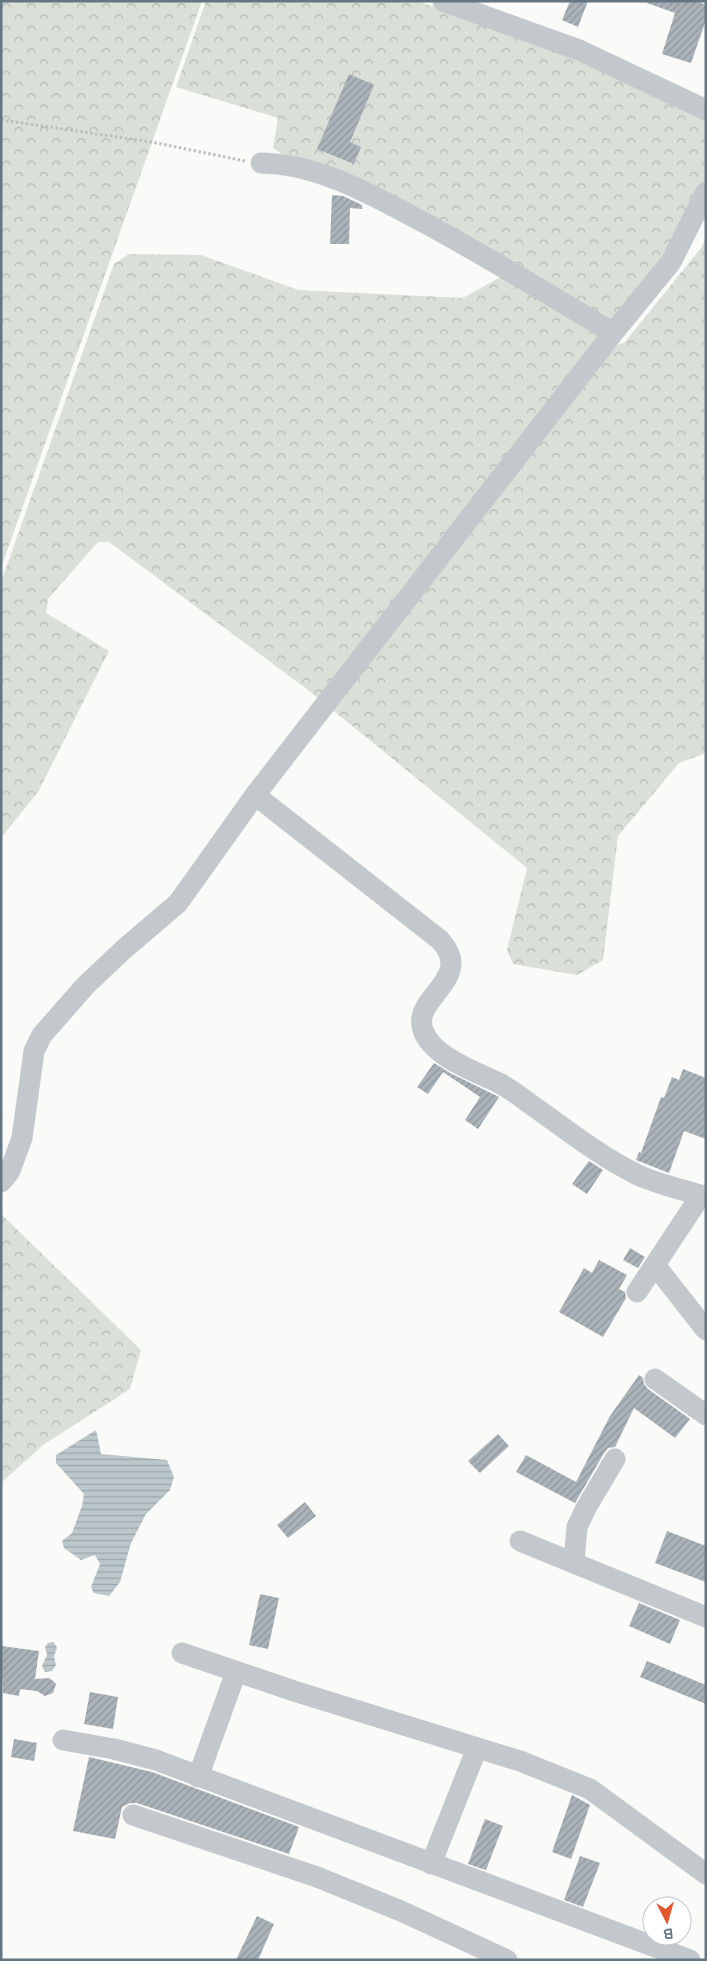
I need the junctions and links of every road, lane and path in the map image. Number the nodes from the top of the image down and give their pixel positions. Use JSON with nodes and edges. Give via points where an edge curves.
{"nodes":[{"id":1,"x":443,"y":1,"type":"edge"},
{"id":2,"x":706,"y":110,"type":"edge"},
{"id":3,"x":1,"y":120,"type":"edge"},
{"id":4,"x":261,"y":163,"type":"joint"},
{"id":5,"x":706,"y":192,"type":"edge"},
{"id":6,"x":614,"y":333,"type":"junction"},
{"id":7,"x":255,"y":795,"type":"junction"},
{"id":8,"x":1,"y":1182,"type":"edge"},
{"id":9,"x":703,"y":1196,"type":"edge"},
{"id":10,"x":655,"y":1265,"type":"junction"},
{"id":11,"x":637,"y":1292,"type":"dead end"},
{"id":12,"x":706,"y":1330,"type":"edge"},
{"id":13,"x":655,"y":1379,"type":"dead end"},
{"id":14,"x":706,"y":1415,"type":"edge"},
{"id":15,"x":615,"y":1459,"type":"dead end"},
{"id":16,"x":520,"y":1541,"type":"dead end"},
{"id":17,"x":574,"y":1563,"type":"junction"},
{"id":18,"x":706,"y":1617,"type":"edge"},
{"id":19,"x":182,"y":1653,"type":"dead end"},
{"id":20,"x":236,"y":1672,"type":"junction"},
{"id":21,"x":63,"y":1740,"type":"dead end"},
{"id":22,"x":477,"y":1748,"type":"junction"},
{"id":23,"x":198,"y":1777,"type":"junction"},
{"id":24,"x":133,"y":1815,"type":"dead end"},
{"id":25,"x":431,"y":1864,"type":"junction"},
{"id":26,"x":706,"y":1874,"type":"edge"},
{"id":27,"x":507,"y":1960,"type":"edge"},
{"id":28,"x":690,"y":1960,"type":"edge"}],
"edges":[{"from":1,"to":2,"type":"street","via":[[579,50]]},
{"from":3,"to":4,"type":"path","via":[[152,142]]},
{"from":4,"to":6,"type":"street","via":[[282,163],[360,189],[483,254]]},
{"from":5,"to":6,"type":"street","via":[[671,262]]},
{"from":6,"to":7,"type":"street"},
{"from":7,"to":8,"type":"street","via":[[178,903],[85,986],[42,1035],[34,1051],[22,1138],[10,1171]]},
{"from":7,"to":9,"type":"street","via":[[447,947],[449,974],[422,1014],[422,1029],[432,1045],[469,1069],[501,1084],[636,1175]]},
{"from":9,"to":10,"type":"street"},
{"from":10,"to":11,"type":"street"},
{"from":10,"to":12,"type":"street"},
{"from":13,"to":14,"type":"street"},
{"from":15,"to":17,"type":"street","via":[[577,1527]]},
{"from":16,"to":17,"type":"street"},
{"from":17,"to":18,"type":"street"},
{"from":19,"to":20,"type":"street"},
{"from":20,"to":22,"type":"street"},
{"from":20,"to":23,"type":"street"},
{"from":21,"to":23,"type":"street","via":[[156,1760]]},
{"from":22,"to":25,"type":"street"},
{"from":22,"to":26,"type":"street","via":[[590,1789]]},
{"from":23,"to":25,"type":"street"},
{"from":24,"to":27,"type":"street","via":[[317,1877]]},
{"from":25,"to":28,"type":"street"}]}
